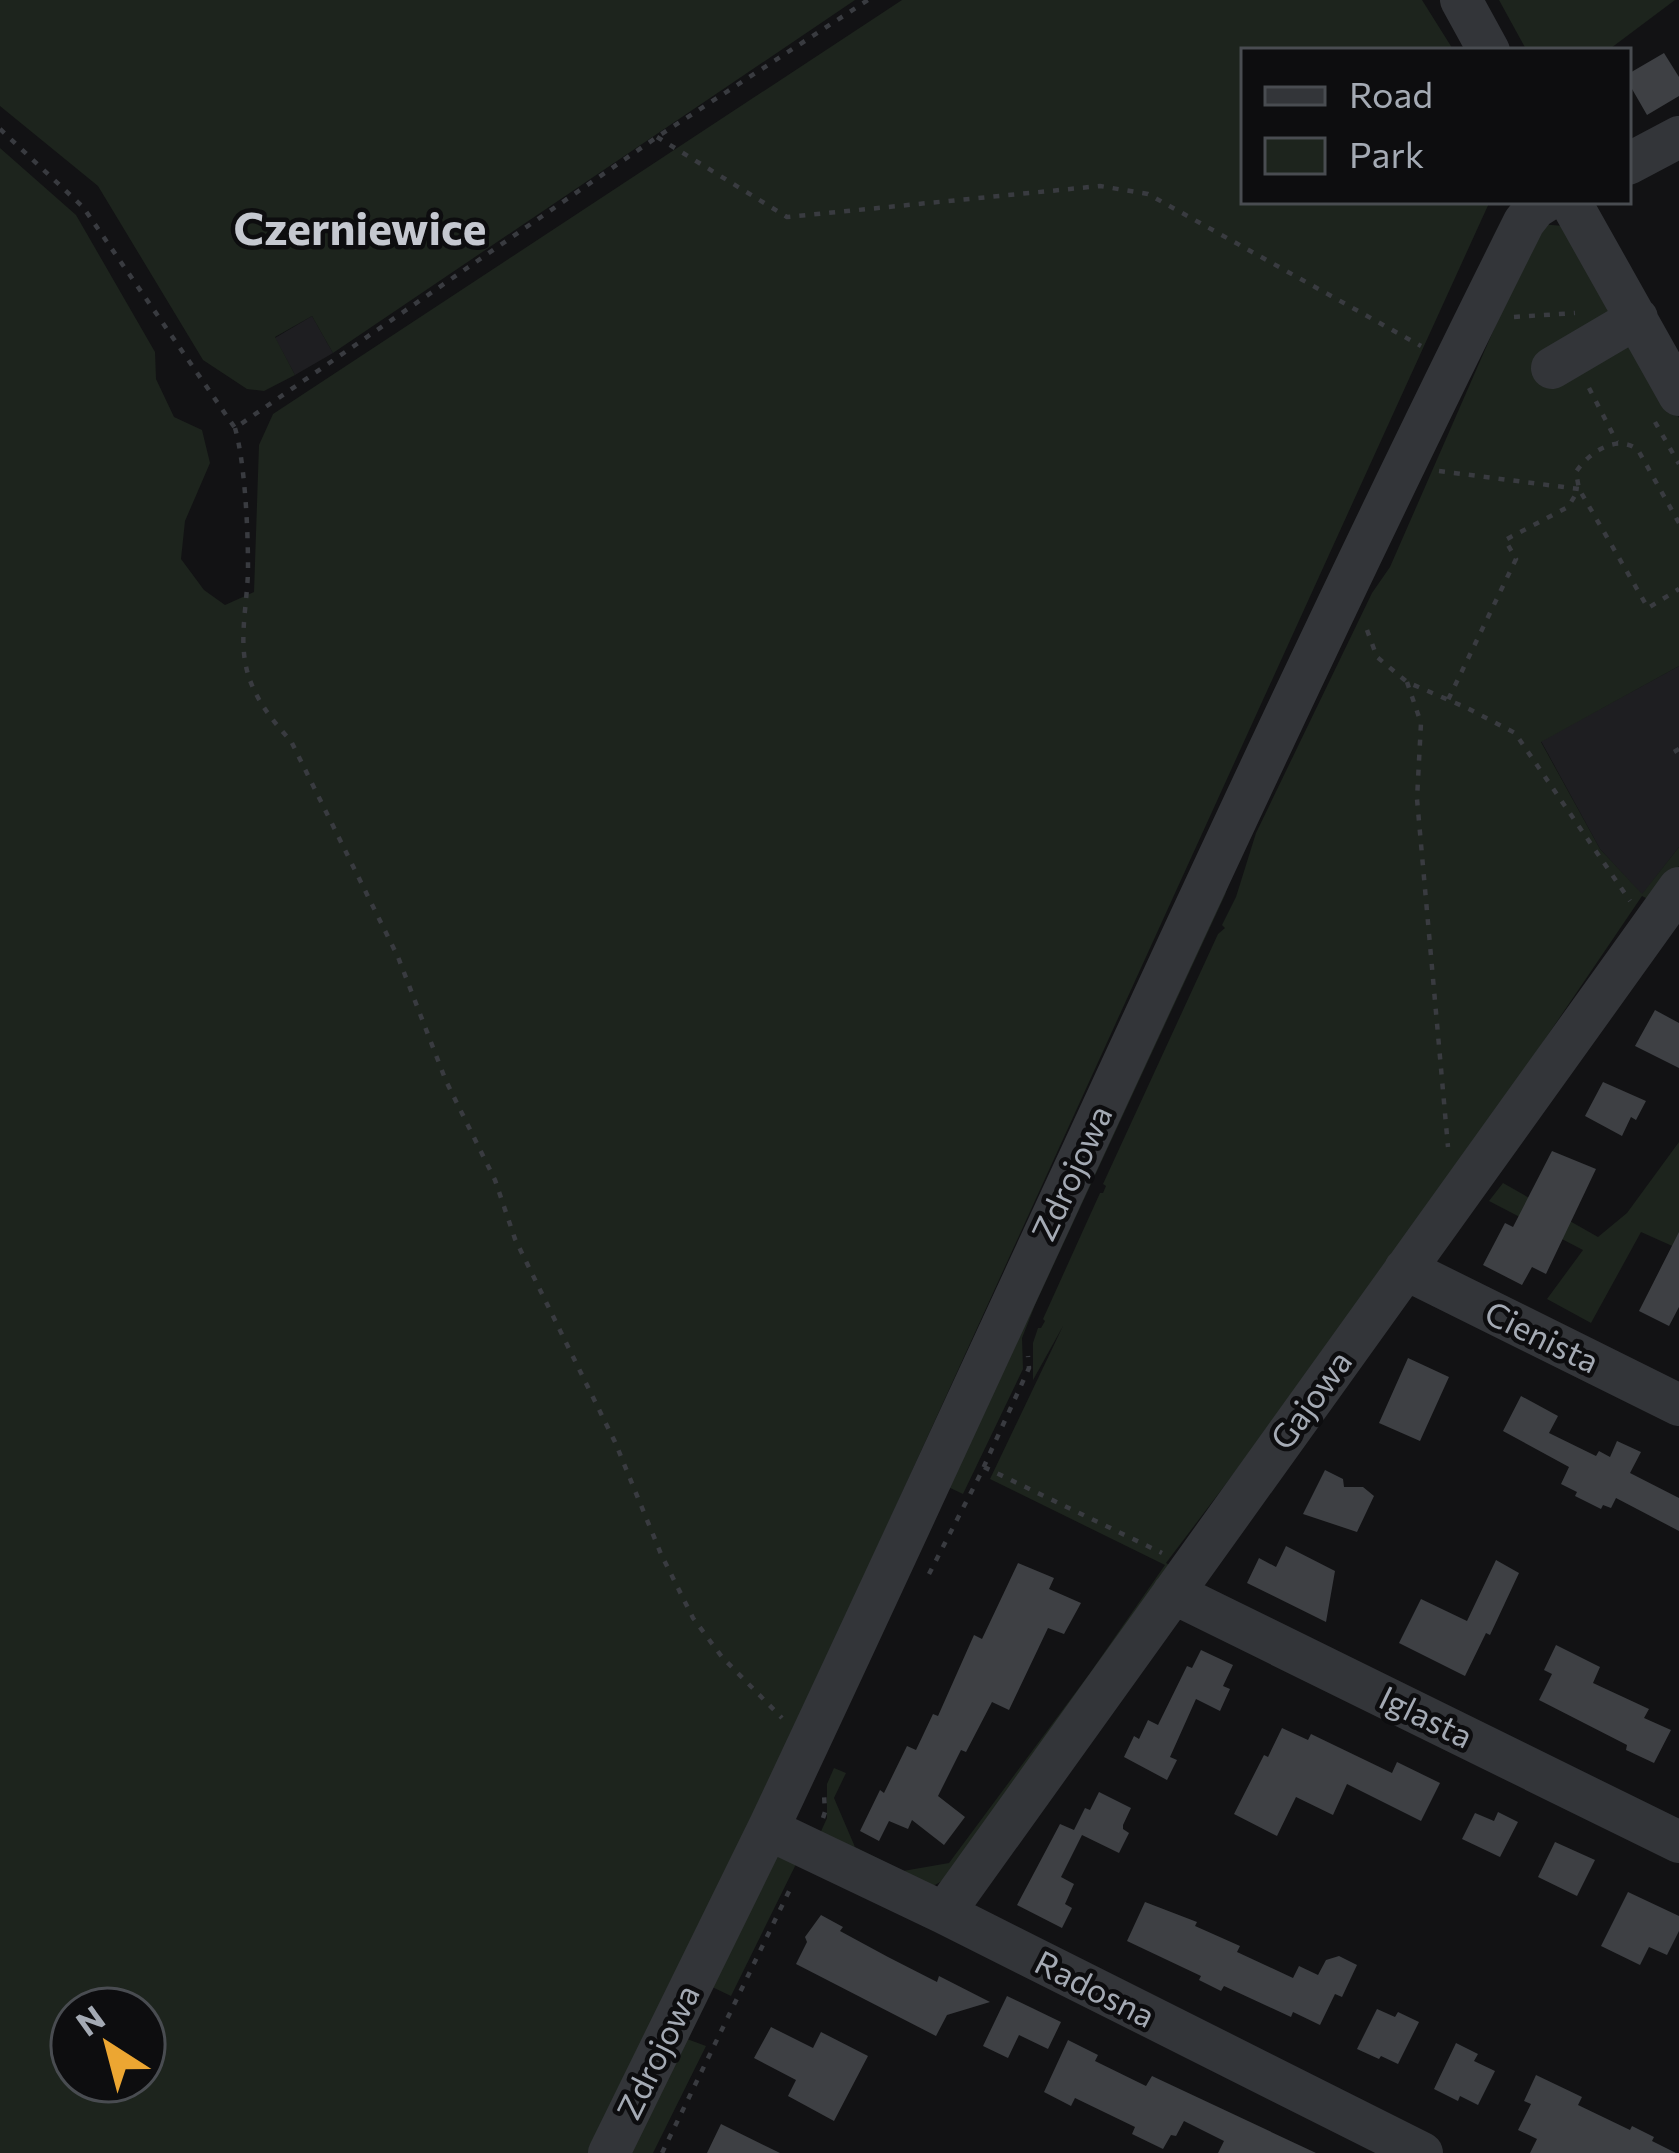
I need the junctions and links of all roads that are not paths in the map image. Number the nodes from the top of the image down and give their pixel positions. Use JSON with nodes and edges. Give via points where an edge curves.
{"nodes":[{"id":1,"x":1461,"y":0,"type":"edge"},
{"id":2,"x":1487,"y":48,"type":"edge"},
{"id":3,"x":1679,"y":137,"type":"edge"},
{"id":4,"x":1631,"y":162,"type":"edge"},
{"id":5,"x":1541,"y":204,"type":"edge"},
{"id":6,"x":1570,"y":204,"type":"edge"},
{"id":7,"x":1666,"y":378,"type":"edge"},
{"id":8,"x":1679,"y":888,"type":"edge"},
{"id":9,"x":1405,"y":1269,"type":"junction"},
{"id":10,"x":1679,"y":1405,"type":"edge"},
{"id":11,"x":1172,"y":1575,"type":"junction"},
{"id":12,"x":768,"y":1828,"type":"junction"},
{"id":13,"x":1679,"y":1841,"type":"edge"},
{"id":14,"x":944,"y":1913,"type":"junction"},
{"id":15,"x":609,"y":2153,"type":"edge"},
{"id":16,"x":1422,"y":2153,"type":"edge"}],
"edges":[{"from":1,"to":2,"type":"street"},
{"from":3,"to":4,"type":"street"},
{"from":5,"to":12,"type":"street","name":"Zdrojowa","via":[[1524,222],[1453,364],[1201,892]]},
{"from":6,"to":7,"type":"street","via":[[1592,344]]},
{"from":8,"to":9,"type":"street","name":"Gajowa"},
{"from":9,"to":10,"type":"street","name":"Cienista"},
{"from":9,"to":11,"type":"street","name":"Gajowa"},
{"from":11,"to":13,"type":"street","name":"Iglasta"},
{"from":11,"to":14,"type":"street","name":"Gajowa"},
{"from":12,"to":14,"type":"street","name":"Radosna"},
{"from":12,"to":15,"type":"street","name":"Zdrojowa"},
{"from":14,"to":16,"type":"street","name":"Radosna"}]}
